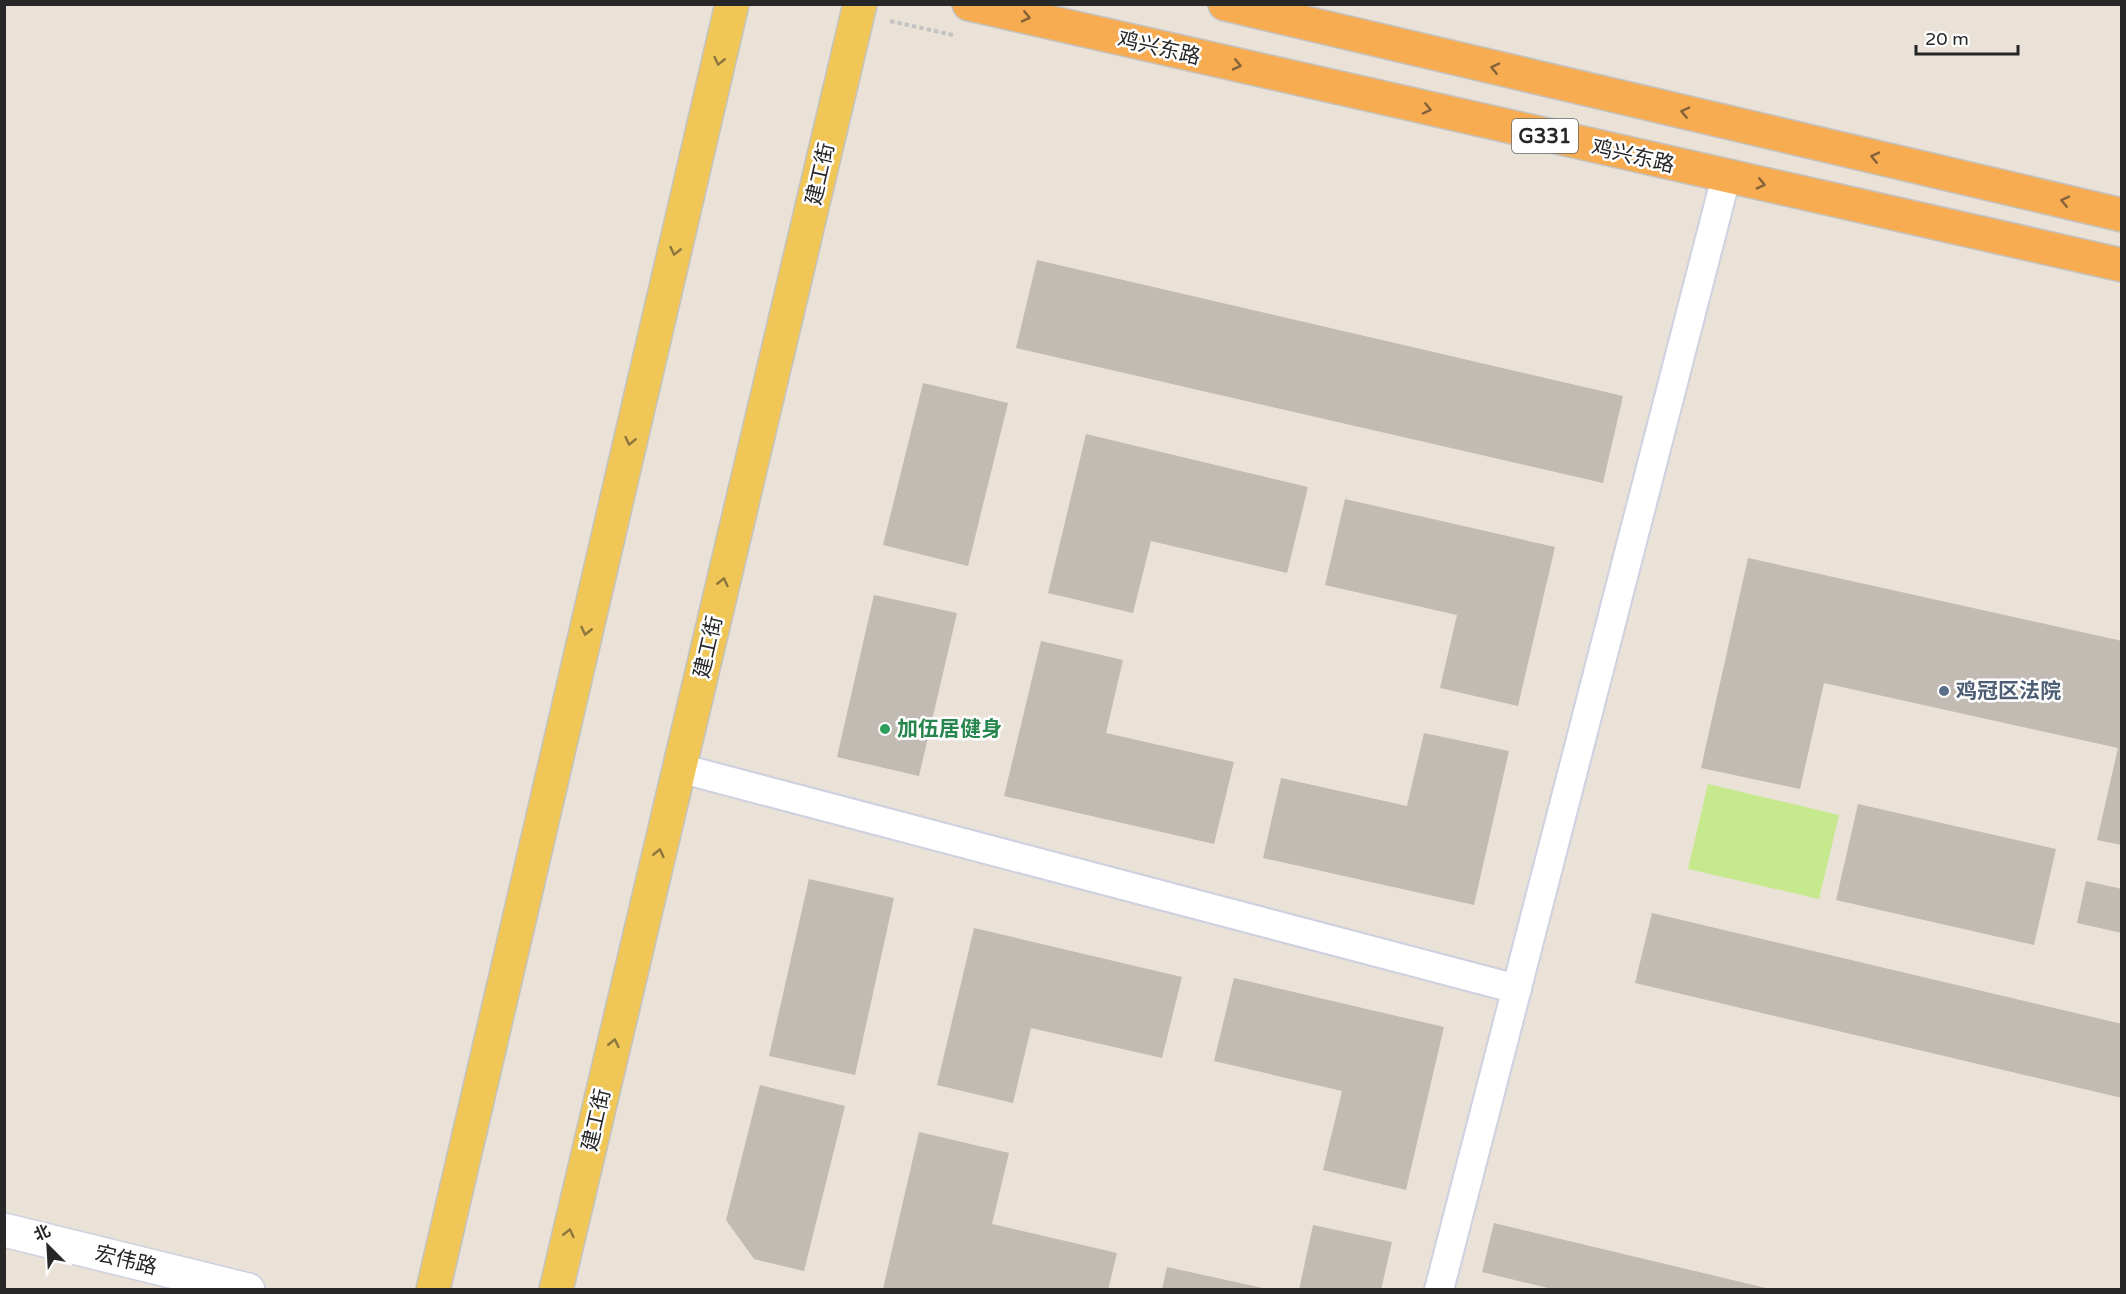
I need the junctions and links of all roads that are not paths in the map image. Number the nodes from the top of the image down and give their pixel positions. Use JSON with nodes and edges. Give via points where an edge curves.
{"nodes":[{"id":1,"x":732,"y":4,"type":"edge"},
{"id":2,"x":860,"y":4,"type":"edge"},
{"id":3,"x":969,"y":4,"type":"edge"},
{"id":4,"x":1225,"y":4,"type":"edge"},
{"id":5,"x":1726,"y":177,"type":"junction"},
{"id":6,"x":2121,"y":214,"type":"edge"},
{"id":7,"x":2121,"y":265,"type":"edge"},
{"id":8,"x":679,"y":768,"type":"junction"},
{"id":9,"x":1517,"y":989,"type":"junction"},
{"id":10,"x":4,"y":1230,"type":"edge"},
{"id":11,"x":248,"y":1290,"type":"edge"},
{"id":12,"x":433,"y":1290,"type":"edge"},
{"id":13,"x":556,"y":1290,"type":"edge"},
{"id":14,"x":1439,"y":1290,"type":"edge"}],
"edges":[{"from":1,"to":12,"type":"main road","one_way":true},
{"from":8,"to":2,"type":"main road","name":"建工街","one_way":true},
{"from":3,"to":5,"type":"highway","name":"鸡兴东路","number":"G331","one_way":true},
{"from":6,"to":4,"type":"highway","number":"G331","one_way":true},
{"from":5,"to":7,"type":"highway","name":"鸡兴东路","number":"G331","one_way":true},
{"from":5,"to":9,"type":"street"},
{"from":8,"to":9,"type":"street"},
{"from":13,"to":8,"type":"main road","name":"建工街","one_way":true},
{"from":9,"to":14,"type":"street"},
{"from":10,"to":11,"type":"street","name":"宏伟路"}]}
